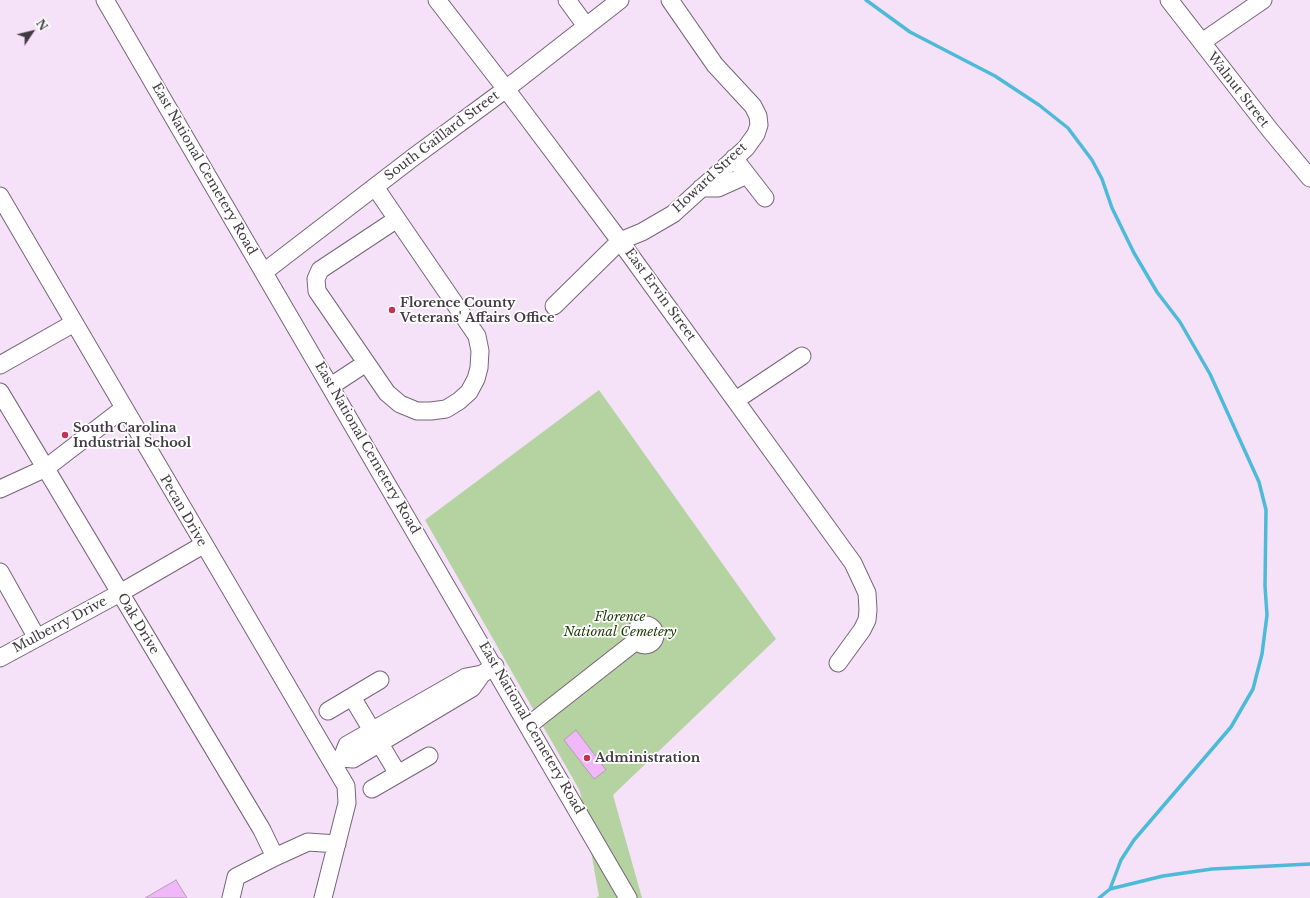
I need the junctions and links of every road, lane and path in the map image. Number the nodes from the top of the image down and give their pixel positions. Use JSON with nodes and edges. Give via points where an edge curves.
{"nodes":[{"id":1,"x":105,"y":0,"type":"edge"},
{"id":2,"x":437,"y":0,"type":"edge"},
{"id":3,"x":567,"y":0,"type":"edge"},
{"id":4,"x":620,"y":0,"type":"edge"},
{"id":5,"x":670,"y":0,"type":"edge"},
{"id":6,"x":1169,"y":0,"type":"edge"},
{"id":7,"x":1263,"y":0,"type":"edge"},
{"id":8,"x":586,"y":26,"type":"junction"},
{"id":9,"x":1202,"y":42,"type":"junction"},
{"id":10,"x":506,"y":89,"type":"junction"},
{"id":11,"x":734,"y":158,"type":"junction"},
{"id":12,"x":747,"y":174,"type":"junction"},
{"id":13,"x":1310,"y":178,"type":"edge"},
{"id":14,"x":375,"y":187,"type":"junction"},
{"id":15,"x":701,"y":188,"type":"junction"},
{"id":16,"x":0,"y":196,"type":"edge"},
{"id":17,"x":765,"y":198,"type":"dead end"},
{"id":18,"x":396,"y":219,"type":"junction"},
{"id":19,"x":620,"y":241,"type":"junction"},
{"id":20,"x":264,"y":272,"type":"junction"},
{"id":21,"x":554,"y":306,"type":"dead end"},
{"id":22,"x":74,"y":323,"type":"junction"},
{"id":23,"x":802,"y":356,"type":"dead end"},
{"id":24,"x":366,"y":363,"type":"junction"},
{"id":25,"x":0,"y":365,"type":"edge"},
{"id":26,"x":331,"y":386,"type":"junction"},
{"id":27,"x":0,"y":392,"type":"edge"},
{"id":28,"x":736,"y":400,"type":"junction"},
{"id":29,"x":124,"y":408,"type":"junction"},
{"id":30,"x":6,"y":415,"type":"edge"},
{"id":31,"x":46,"y":468,"type":"junction"},
{"id":32,"x":0,"y":489,"type":"edge"},
{"id":33,"x":203,"y":545,"type":"junction"},
{"id":34,"x":0,"y":572,"type":"edge"},
{"id":35,"x":120,"y":593,"type":"junction"},
{"id":36,"x":37,"y":638,"type":"junction"},
{"id":37,"x":636,"y":640,"type":"dead end"},
{"id":38,"x":0,"y":658,"type":"edge"},
{"id":39,"x":838,"y":663,"type":"dead end"},
{"id":40,"x":488,"y":670,"type":"junction"},
{"id":41,"x":380,"y":680,"type":"dead end"},
{"id":42,"x":352,"y":696,"type":"junction"},
{"id":43,"x":328,"y":710,"type":"dead end"},
{"id":44,"x":529,"y":725,"type":"junction"},
{"id":45,"x":376,"y":737,"type":"junction"},
{"id":46,"x":429,"y":756,"type":"dead end"},
{"id":47,"x":337,"y":761,"type":"junction"},
{"id":48,"x":398,"y":774,"type":"junction"},
{"id":49,"x":372,"y":789,"type":"dead end"},
{"id":50,"x":339,"y":837,"type":"junction"},
{"id":51,"x":275,"y":857,"type":"junction"},
{"id":52,"x":231,"y":898,"type":"edge"},
{"id":53,"x":323,"y":898,"type":"edge"},
{"id":54,"x":628,"y":898,"type":"edge"}],
"edges":[{"from":1,"to":20,"type":"street","name":"East National Cemetery Road"},
{"from":2,"to":10,"type":"street","name":"East Ervin Street"},
{"from":3,"to":8,"type":"street"},
{"from":4,"to":8,"type":"street","name":"South Gaillard Street"},
{"from":5,"to":11,"type":"street","name":"Howard Street","via":[[715,65],[753,106],[758,116],[756,134],[746,148]]},
{"from":6,"to":9,"type":"street","name":"Walnut Street"},
{"from":7,"to":9,"type":"street"},
{"from":8,"to":10,"type":"street","name":"South Gaillard Street"},
{"from":9,"to":13,"type":"street","name":"Walnut Street"},
{"from":10,"to":14,"type":"street","name":"South Gaillard Street"},
{"from":10,"to":19,"type":"street","name":"East Ervin Street"},
{"from":11,"to":12,"type":"street"},
{"from":11,"to":15,"type":"street","name":"Howard Street"},
{"from":12,"to":15,"type":"street","via":[[718,188]]},
{"from":12,"to":17,"type":"street"},
{"from":14,"to":18,"type":"street"},
{"from":14,"to":20,"type":"street","name":"South Gaillard Street"},
{"from":15,"to":19,"type":"street","name":"Howard Street","via":[[673,214]]},
{"from":16,"to":22,"type":"street","name":"Pecan Drive"},
{"from":18,"to":24,"type":"street","via":[[324,266],[316,279],[317,291]]},
{"from":18,"to":24,"type":"street","via":[[477,336],[480,351],[479,368],[469,392],[459,402],[446,409],[418,411],[400,404],[387,392]]},
{"from":19,"to":21,"type":"street","name":"Howard Street"},
{"from":19,"to":28,"type":"street","name":"East Ervin Street"},
{"from":20,"to":26,"type":"street","name":"East National Cemetery Road"},
{"from":22,"to":25,"type":"street"},
{"from":22,"to":29,"type":"street","name":"Pecan Drive"},
{"from":23,"to":28,"type":"street"},
{"from":24,"to":26,"type":"street"},
{"from":26,"to":40,"type":"street","name":"East National Cemetery Road"},
{"from":27,"to":30,"type":"street","name":"Oak Drive"},
{"from":28,"to":39,"type":"street","name":"East Ervin Street","via":[[853,562],[867,593],[868,610],[864,625]]},
{"from":29,"to":31,"type":"street"},
{"from":29,"to":33,"type":"street","name":"Pecan Drive"},
{"from":30,"to":31,"type":"street","name":"Oak Drive"},
{"from":31,"to":32,"type":"street"},
{"from":31,"to":35,"type":"street","name":"Oak Drive"},
{"from":33,"to":35,"type":"street","name":"Mulberry Drive"},
{"from":33,"to":47,"type":"street","name":"Pecan Drive"},
{"from":34,"to":36,"type":"street"},
{"from":35,"to":36,"type":"street","name":"Mulberry Drive"},
{"from":35,"to":51,"type":"street","name":"Oak Drive","via":[[262,830]]},
{"from":36,"to":38,"type":"street","name":"Mulberry Drive"},
{"from":37,"to":44,"type":"street"},
{"from":40,"to":44,"type":"street","name":"East National Cemetery Road"},
{"from":40,"to":45,"type":"street","via":[[466,677]]},
{"from":41,"to":42,"type":"street"},
{"from":42,"to":43,"type":"street"},
{"from":42,"to":45,"type":"street"},
{"from":44,"to":54,"type":"street","name":"East National Cemetery Road"},
{"from":45,"to":47,"type":"street","via":[[347,745]]},
{"from":45,"to":48,"type":"street"},
{"from":46,"to":48,"type":"street"},
{"from":47,"to":50,"type":"street","name":"Pecan Drive","via":[[347,794]]},
{"from":48,"to":49,"type":"street"},
{"from":50,"to":51,"type":"street","via":[[308,842]]},
{"from":50,"to":53,"type":"street"},
{"from":51,"to":52,"type":"street","via":[[236,877]]}]}
